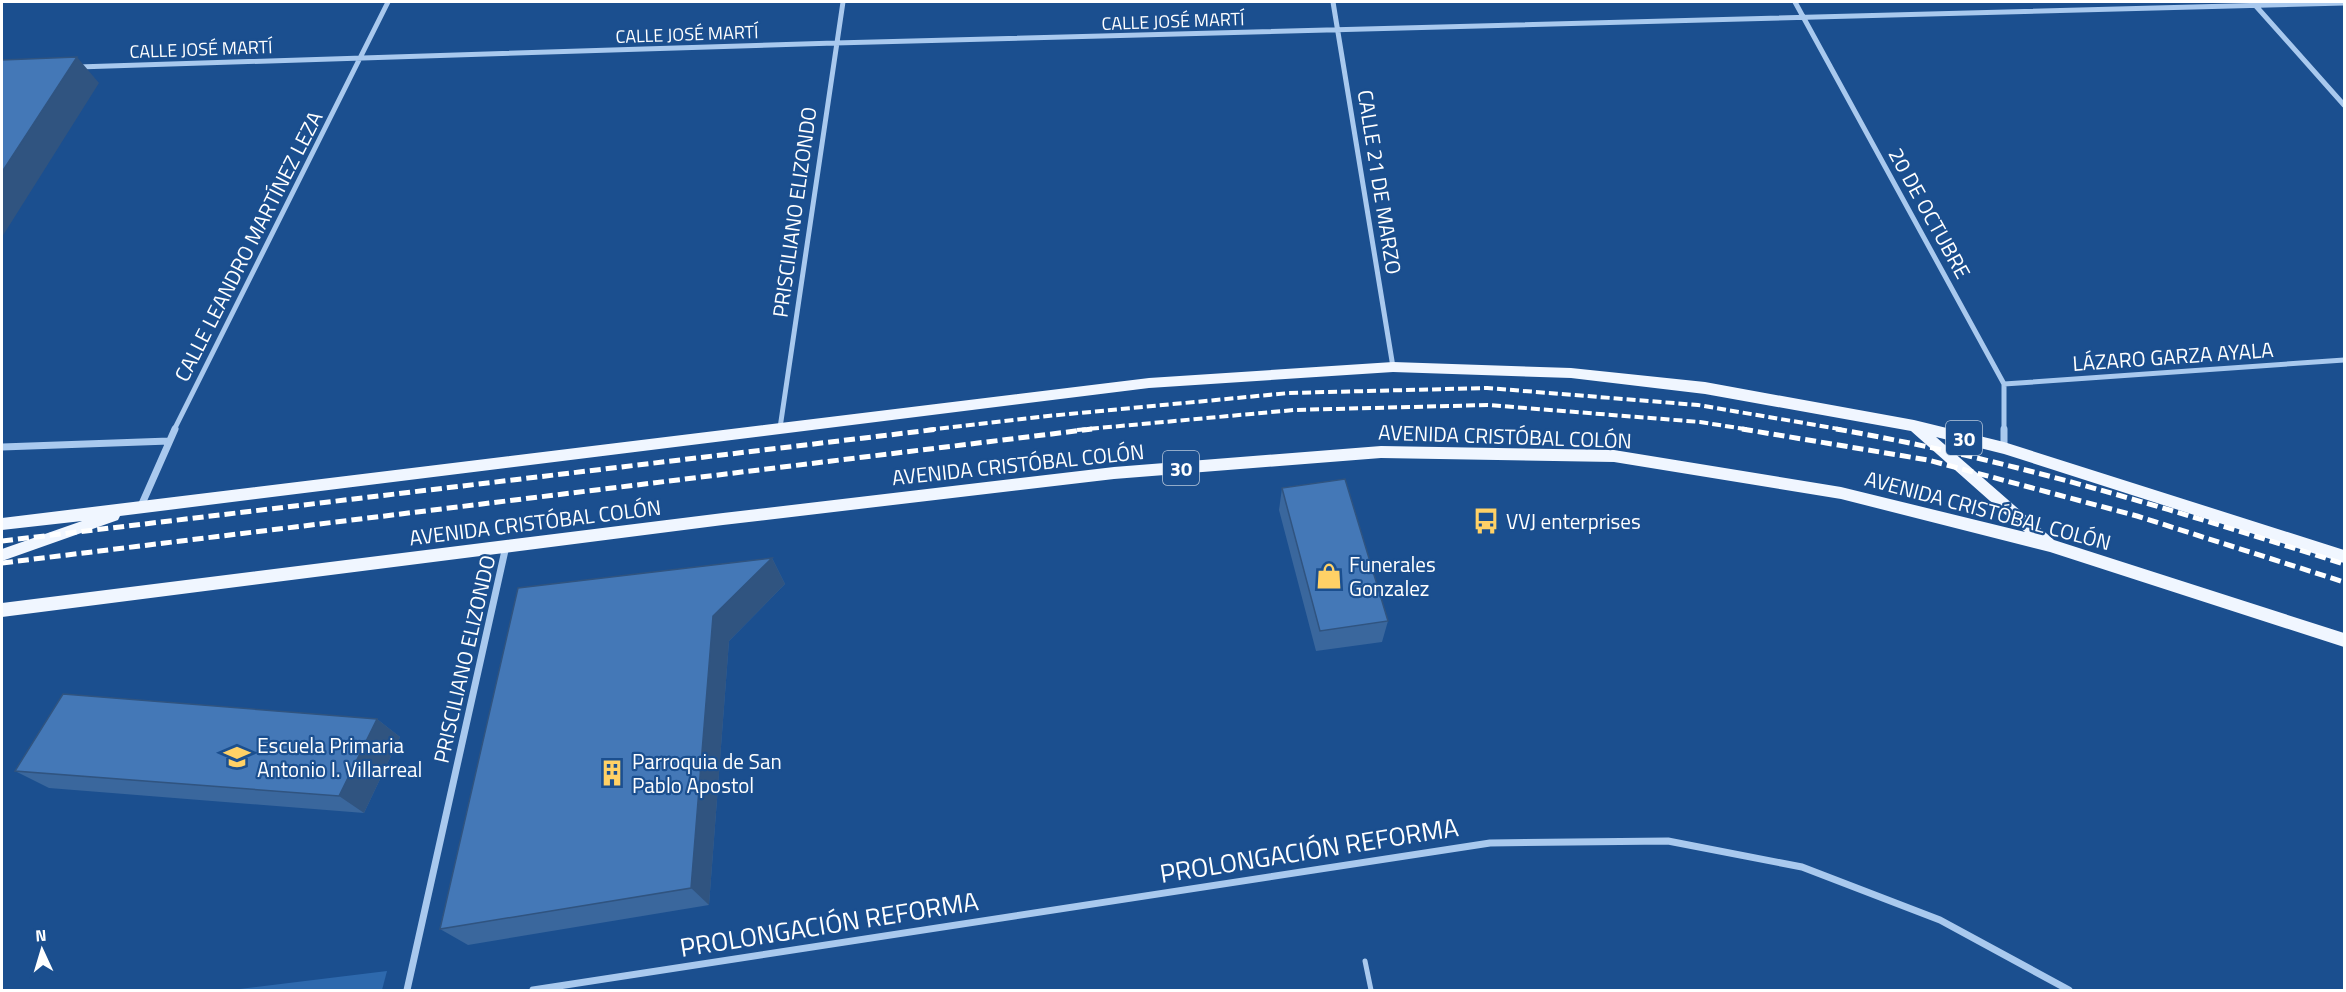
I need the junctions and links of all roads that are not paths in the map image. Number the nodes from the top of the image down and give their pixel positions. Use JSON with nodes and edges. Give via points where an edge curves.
{"nodes":[{"id":1,"x":388,"y":2,"type":"edge"},
{"id":2,"x":843,"y":2,"type":"edge"},
{"id":3,"x":1333,"y":2,"type":"edge"},
{"id":4,"x":1795,"y":2,"type":"edge"},
{"id":5,"x":2255,"y":3,"type":"edge"},
{"id":6,"x":2344,"y":3,"type":"edge"},
{"id":7,"x":1804,"y":18,"type":"junction"},
{"id":8,"x":1338,"y":30,"type":"junction"},
{"id":9,"x":835,"y":43,"type":"junction"},
{"id":10,"x":361,"y":58,"type":"junction"},
{"id":11,"x":73,"y":67,"type":"edge"},
{"id":12,"x":2344,"y":105,"type":"edge"},
{"id":13,"x":2344,"y":360,"type":"edge"},
{"id":14,"x":1393,"y":367,"type":"junction"},
{"id":15,"x":2004,"y":384,"type":"junction"},
{"id":16,"x":1914,"y":426,"type":"junction"},
{"id":17,"x":780,"y":428,"type":"junction"},
{"id":18,"x":169,"y":441,"type":"junction"},
{"id":19,"x":2,"y":447,"type":"edge"},
{"id":20,"x":2004,"y":448,"type":"junction"},
{"id":21,"x":141,"y":506,"type":"junction"},
{"id":22,"x":2,"y":524,"type":"edge"},
{"id":23,"x":2050,"y":545,"type":"junction"},
{"id":24,"x":506,"y":546,"type":"junction"},
{"id":25,"x":2,"y":555,"type":"edge"},
{"id":26,"x":2344,"y":556,"type":"edge"},
{"id":27,"x":2,"y":610,"type":"edge"},
{"id":28,"x":2344,"y":640,"type":"edge"},
{"id":29,"x":1365,"y":961,"type":"dead end"},
{"id":30,"x":407,"y":990,"type":"edge"},
{"id":31,"x":533,"y":990,"type":"edge"},
{"id":32,"x":1371,"y":990,"type":"edge"},
{"id":33,"x":2069,"y":990,"type":"edge"}],
"edges":[{"from":1,"to":10,"type":"street","name":"CALLE LEANDRO MARTÍNEZ LEZA"},
{"from":2,"to":9,"type":"street","name":"PRISCILIANO ELIZONDO"},
{"from":3,"to":8,"type":"street","name":"CALLE 21 DE MARZO"},
{"from":4,"to":7,"type":"street","name":"20 DE OCTUBRE"},
{"from":5,"to":6,"type":"street","name":"CALLE JOSÉ MARTÍ"},
{"from":5,"to":7,"type":"street","name":"CALLE JOSÉ MARTÍ"},
{"from":5,"to":12,"type":"street"},
{"from":7,"to":8,"type":"street","name":"CALLE JOSÉ MARTÍ"},
{"from":7,"to":15,"type":"street","name":"20 DE OCTUBRE"},
{"from":8,"to":9,"type":"street","name":"CALLE JOSÉ MARTÍ"},
{"from":8,"to":14,"type":"street","name":"CALLE 21 DE MARZO"},
{"from":9,"to":10,"type":"street","name":"CALLE JOSÉ MARTÍ"},
{"from":9,"to":17,"type":"street","name":"PRISCILIANO ELIZONDO"},
{"from":10,"to":11,"type":"street","name":"CALLE JOSÉ MARTÍ"},
{"from":10,"to":18,"type":"street","name":"CALLE LEANDRO MARTÍNEZ LEZA"},
{"from":13,"to":15,"type":"street","name":"LÁZARO GARZA AYALA"},
{"from":14,"to":16,"type":"main road","number":"30","via":[[1571,373],[1694,387]]},
{"from":14,"to":17,"type":"main road","number":"30","via":[[1149,383]]},
{"from":15,"to":20,"type":"street","name":"20 DE OCTUBRE"},
{"from":16,"to":20,"type":"main road","number":"30"},
{"from":16,"to":23,"type":"main road"},
{"from":17,"to":21,"type":"main road","number":"30"},
{"from":18,"to":19,"type":"street"},
{"from":18,"to":21,"type":"street","name":"CALLE LEANDRO MARTÍNEZ LEZA"},
{"from":20,"to":26,"type":"main road","number":"30"},
{"from":21,"to":22,"type":"main road","number":"30"},
{"from":21,"to":25,"type":"main road"},
{"from":23,"to":24,"type":"main road","name":"AVENIDA CRISTÓBAL COLÓN","number":"30","via":[[1841,493],[1614,456],[1381,452],[1114,473]]},
{"from":23,"to":28,"type":"main road","name":"AVENIDA CRISTÓBAL COLÓN","number":"30"},
{"from":24,"to":27,"type":"main road","name":"AVENIDA CRISTÓBAL COLÓN","number":"30"},
{"from":24,"to":30,"type":"street","name":"PRISCILIANO ELIZONDO"},
{"from":29,"to":32,"type":"lane"},
{"from":31,"to":33,"type":"street","name":"PROLONGACIÓN REFORMA","via":[[1490,843],[1668,841],[1802,867],[1940,920]]}]}
